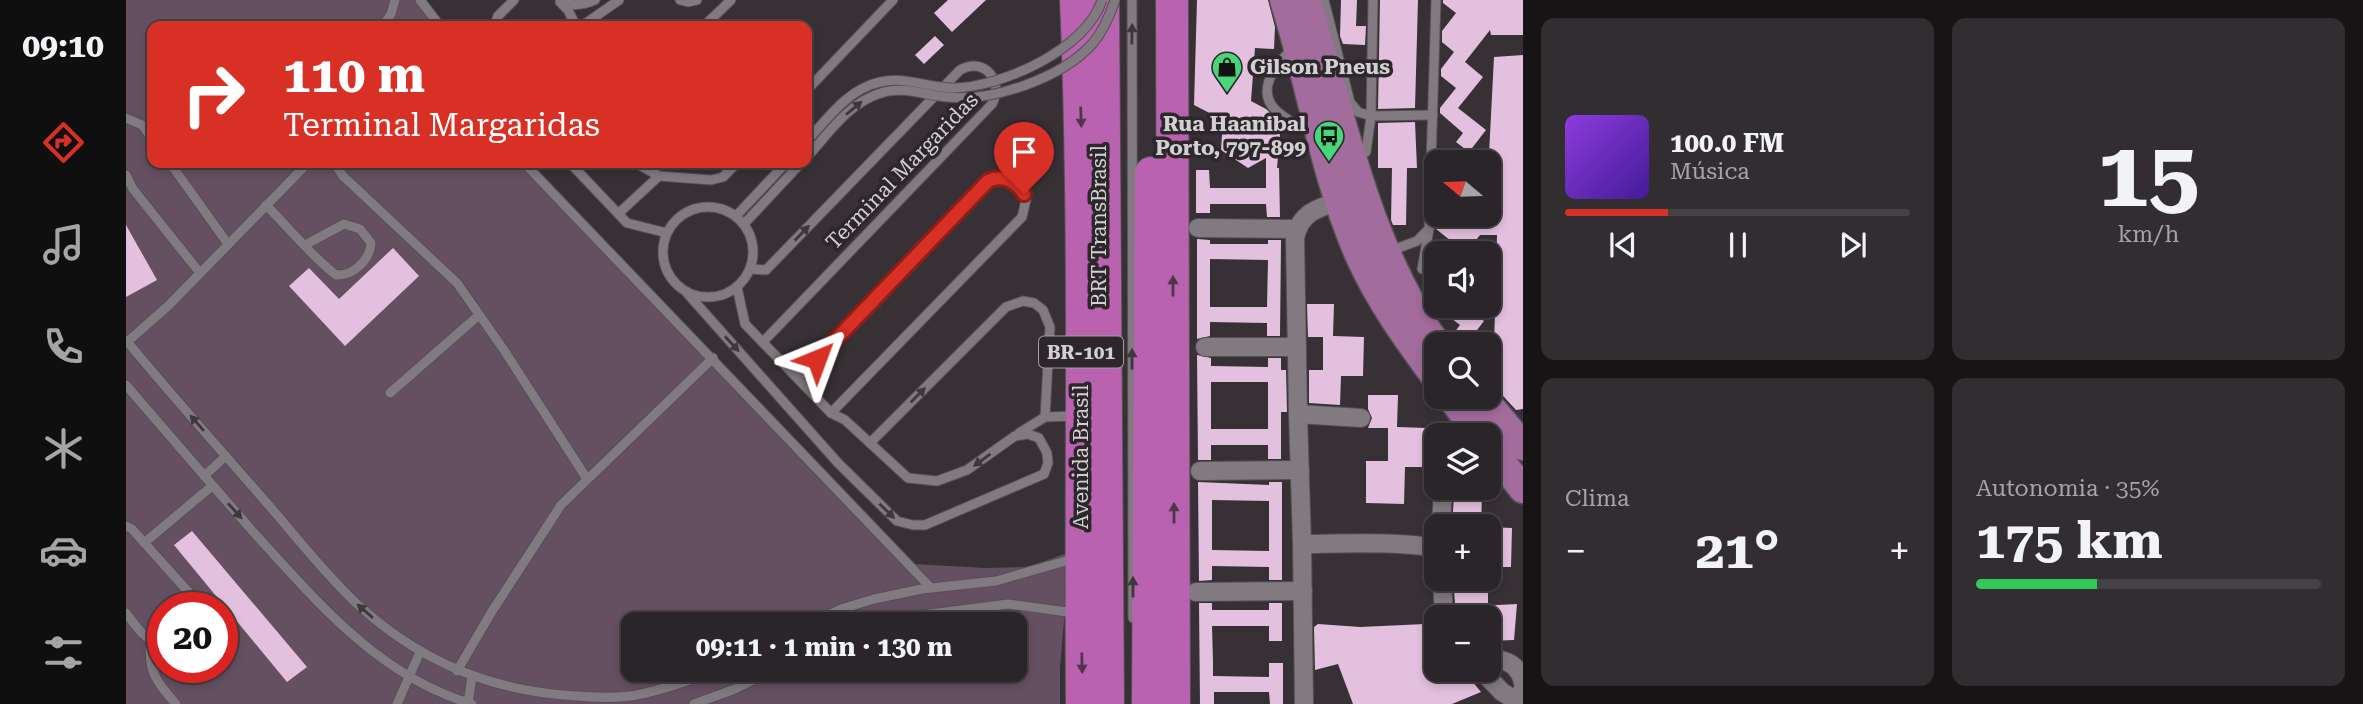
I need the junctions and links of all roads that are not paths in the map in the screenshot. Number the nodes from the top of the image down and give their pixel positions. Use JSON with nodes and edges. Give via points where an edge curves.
{"nodes":[{"id":1,"x":395,"y":0,"type":"edge"},
{"id":2,"x":420,"y":0,"type":"edge"},
{"id":3,"x":514,"y":0,"type":"edge"},
{"id":4,"x":595,"y":0,"type":"edge"},
{"id":5,"x":619,"y":0,"type":"edge"},
{"id":6,"x":680,"y":0,"type":"edge"},
{"id":7,"x":697,"y":0,"type":"edge"},
{"id":8,"x":731,"y":0,"type":"edge"},
{"id":9,"x":893,"y":0,"type":"edge"},
{"id":10,"x":1076,"y":0,"type":"edge"},
{"id":11,"x":1103,"y":0,"type":"edge"},
{"id":12,"x":1115,"y":0,"type":"edge"},
{"id":13,"x":1132,"y":0,"type":"edge"},
{"id":14,"x":1152,"y":0,"type":"edge"},
{"id":15,"x":1159,"y":0,"type":"edge"},
{"id":16,"x":1172,"y":0,"type":"edge"},
{"id":17,"x":1284,"y":0,"type":"edge"},
{"id":18,"x":1306,"y":0,"type":"edge"},
{"id":19,"x":1325,"y":0,"type":"edge"},
{"id":20,"x":1373,"y":0,"type":"edge"},
{"id":21,"x":1436,"y":0,"type":"edge"},
{"id":22,"x":558,"y":1,"type":"edge"},
{"id":23,"x":386,"y":21,"type":"edge"},
{"id":24,"x":436,"y":21,"type":"edge"},
{"id":25,"x":496,"y":21,"type":"edge"},
{"id":26,"x":574,"y":21,"type":"edge"},
{"id":27,"x":589,"y":21,"type":"edge"},
{"id":28,"x":709,"y":21,"type":"edge"},
{"id":29,"x":1297,"y":44,"type":"junction"},
{"id":30,"x":1172,"y":61,"type":"junction"},
{"id":31,"x":812,"y":85,"type":"edge"},
{"id":32,"x":1115,"y":97,"type":"dead end"},
{"id":33,"x":1433,"y":115,"type":"junction"},
{"id":34,"x":1371,"y":116,"type":"junction"},
{"id":35,"x":126,"y":118,"type":"edge"},
{"id":36,"x":147,"y":132,"type":"edge"},
{"id":37,"x":1322,"y":135,"type":"junction"},
{"id":38,"x":812,"y":136,"type":"edge"},
{"id":39,"x":812,"y":151,"type":"edge"},
{"id":40,"x":1366,"y":152,"type":"dead end"},
{"id":41,"x":174,"y":168,"type":"edge"},
{"id":42,"x":302,"y":168,"type":"edge"},
{"id":43,"x":337,"y":168,"type":"edge"},
{"id":44,"x":529,"y":168,"type":"edge"},
{"id":45,"x":575,"y":168,"type":"edge"},
{"id":46,"x":645,"y":168,"type":"edge"},
{"id":47,"x":732,"y":168,"type":"edge"},
{"id":48,"x":781,"y":168,"type":"edge"},
{"id":49,"x":796,"y":168,"type":"edge"},
{"id":50,"x":126,"y":175,"type":"edge"},
{"id":51,"x":659,"y":176,"type":"junction"},
{"id":52,"x":1339,"y":201,"type":"junction"},
{"id":53,"x":266,"y":205,"type":"junction"},
{"id":54,"x":1082,"y":208,"type":"junction"},
{"id":55,"x":619,"y":214,"type":"junction"},
{"id":56,"x":736,"y":216,"type":"junction"},
{"id":57,"x":744,"y":224,"type":"junction"},
{"id":58,"x":1199,"y":228,"type":"dead end"},
{"id":59,"x":1297,"y":229,"type":"junction"},
{"id":60,"x":1429,"y":229,"type":"junction"},
{"id":61,"x":667,"y":233,"type":"junction"},
{"id":62,"x":228,"y":244,"type":"junction"},
{"id":63,"x":305,"y":246,"type":"junction"},
{"id":64,"x":1386,"y":253,"type":"junction"},
{"id":65,"x":750,"y":269,"type":"junction"},
{"id":66,"x":1422,"y":269,"type":"dead end"},
{"id":67,"x":200,"y":273,"type":"junction"},
{"id":68,"x":737,"y":287,"type":"junction"},
{"id":69,"x":687,"y":293,"type":"junction"},
{"id":70,"x":1105,"y":308,"type":"junction"},
{"id":71,"x":479,"y":315,"type":"junction"},
{"id":72,"x":1429,"y":332,"type":"edge"},
{"id":73,"x":763,"y":342,"type":"junction"},
{"id":74,"x":128,"y":346,"type":"edge"},
{"id":75,"x":1205,"y":347,"type":"dead end"},
{"id":76,"x":1295,"y":347,"type":"junction"},
{"id":77,"x":713,"y":358,"type":"junction"},
{"id":78,"x":1424,"y":362,"type":"edge"},
{"id":79,"x":797,"y":378,"type":"junction"},
{"id":80,"x":126,"y":385,"type":"edge"},
{"id":81,"x":390,"y":393,"type":"dead end"},
{"id":82,"x":1492,"y":409,"type":"edge"},
{"id":83,"x":831,"y":413,"type":"junction"},
{"id":84,"x":1298,"y":414,"type":"junction"},
{"id":85,"x":1081,"y":415,"type":"junction"},
{"id":86,"x":1045,"y":416,"type":"junction"},
{"id":87,"x":1361,"y":418,"type":"dead end"},
{"id":88,"x":1015,"y":436,"type":"junction"},
{"id":89,"x":870,"y":443,"type":"junction"},
{"id":90,"x":1523,"y":446,"type":"edge"},
{"id":91,"x":226,"y":456,"type":"junction"},
{"id":92,"x":1501,"y":462,"type":"edge"},
{"id":93,"x":1300,"y":470,"type":"junction"},
{"id":94,"x":1199,"y":471,"type":"dead end"},
{"id":95,"x":204,"y":476,"type":"junction"},
{"id":96,"x":587,"y":479,"type":"junction"},
{"id":97,"x":212,"y":486,"type":"junction"},
{"id":98,"x":1523,"y":489,"type":"edge"},
{"id":99,"x":126,"y":526,"type":"edge"},
{"id":100,"x":144,"y":543,"type":"junction"},
{"id":101,"x":1303,"y":544,"type":"junction"},
{"id":102,"x":1424,"y":548,"type":"edge"},
{"id":103,"x":1081,"y":556,"type":"junction"},
{"id":104,"x":931,"y":588,"type":"junction"},
{"id":105,"x":1303,"y":591,"type":"junction"},
{"id":106,"x":188,"y":592,"type":"edge"},
{"id":107,"x":1196,"y":592,"type":"dead end"},
{"id":108,"x":835,"y":612,"type":"edge"},
{"id":109,"x":946,"y":612,"type":"edge"},
{"id":110,"x":126,"y":613,"type":"edge"},
{"id":111,"x":1082,"y":614,"type":"junction"},
{"id":112,"x":1133,"y":635,"type":"dead end"},
{"id":113,"x":147,"y":637,"type":"edge"},
{"id":114,"x":420,"y":652,"type":"junction"},
{"id":115,"x":1519,"y":659,"type":"edge"},
{"id":116,"x":1501,"y":660,"type":"edge"},
{"id":117,"x":457,"y":671,"type":"junction"},
{"id":118,"x":472,"y":676,"type":"junction"},
{"id":119,"x":408,"y":677,"type":"junction"},
{"id":120,"x":680,"y":682,"type":"edge"},
{"id":121,"x":749,"y":682,"type":"edge"},
{"id":122,"x":1492,"y":682,"type":"edge"},
{"id":123,"x":160,"y":683,"type":"edge"},
{"id":124,"x":1523,"y":683,"type":"edge"},
{"id":125,"x":1523,"y":689,"type":"edge"},
{"id":126,"x":176,"y":704,"type":"edge"},
{"id":127,"x":397,"y":704,"type":"edge"},
{"id":128,"x":470,"y":704,"type":"edge"},
{"id":129,"x":694,"y":704,"type":"edge"},
{"id":130,"x":1083,"y":704,"type":"edge"},
{"id":131,"x":1108,"y":704,"type":"edge"},
{"id":132,"x":1148,"y":704,"type":"edge"},
{"id":133,"x":1174,"y":704,"type":"edge"},
{"id":134,"x":1304,"y":704,"type":"edge"}],
"edges":[{"from":1,"to":23,"type":"lane"},
{"from":2,"to":24,"type":"lane"},
{"from":3,"to":25,"type":"lane"},
{"from":4,"to":22,"type":"lane","via":[[568,5]]},
{"from":5,"to":27,"type":"lane"},
{"from":6,"to":7,"type":"lane"},
{"from":8,"to":28,"type":"lane"},
{"from":9,"to":31,"type":"lane"},
{"from":10,"to":54,"type":"highway","name":"Avenida Brasil","number":"BR-101","one_way":true},
{"from":11,"to":32,"type":"lane"},
{"from":11,"to":38,"type":"lane","bridge":true,"via":[[1084,30],[1057,54],[971,87],[949,88],[911,80],[880,82],[847,98]]},
{"from":11,"to":70,"type":"highway","name":"Avenida Brasil","number":"BR-101"},
{"from":39,"to":12,"type":"lane","one_way":true,"bridge":true,"via":[[854,106],[881,92],[971,97],[1009,90],[1063,68],[1094,42]]},
{"from":112,"to":13,"type":"lane","name":"BRT TransBrasil","one_way":true},
{"from":14,"to":132,"type":"highway","number":"BR-101"},
{"from":15,"to":30,"type":"highway"},
{"from":16,"to":30,"type":"highway"},
{"from":17,"to":29,"type":"main road"},
{"from":18,"to":64,"type":"main road"},
{"from":19,"to":34,"type":"lane","via":[[1350,102],[1358,112]]},
{"from":20,"to":34,"type":"lane"},
{"from":21,"to":33,"type":"lane"},
{"from":22,"to":26,"type":"lane"},
{"from":29,"to":37,"type":"main road"},
{"from":29,"to":37,"type":"lane","via":[[1275,65],[1267,83],[1270,103],[1282,116]]},
{"from":133,"to":30,"type":"highway","one_way":true},
{"from":33,"to":34,"type":"lane"},
{"from":33,"to":60,"type":"lane"},
{"from":34,"to":40,"type":"lane"},
{"from":35,"to":36,"type":"lane"},
{"from":37,"to":52,"type":"main road"},
{"from":41,"to":62,"type":"lane"},
{"from":42,"to":53,"type":"lane"},
{"from":43,"to":71,"type":"lane","via":[[457,283]]},
{"from":44,"to":77,"type":"lane"},
{"from":45,"to":55,"type":"lane"},
{"from":46,"to":51,"type":"lane"},
{"from":47,"to":51,"type":"lane","via":[[711,180]]},
{"from":48,"to":56,"type":"lane"},
{"from":49,"to":57,"type":"lane"},
{"from":50,"to":67,"type":"lane"},
{"from":51,"to":55,"type":"lane"},
{"from":52,"to":59,"type":"street","via":[[1312,211]]},
{"from":52,"to":78,"type":"main road","via":[[1375,287]]},
{"from":53,"to":62,"type":"lane"},
{"from":53,"to":63,"type":"lane"},
{"from":54,"to":70,"type":"highway"},
{"from":54,"to":85,"type":"highway","name":"Avenida Brasil","number":"BR-101"},
{"from":55,"to":61,"type":"lane","via":[[628,223]]},
{"from":56,"to":57,"type":"lane"},
{"from":56,"to":61,"type":"lane","via":[[711,207],[697,208],[674,222]]},
{"from":57,"to":65,"type":"lane","via":[[753,253]]},
{"from":58,"to":59,"type":"street"},
{"from":59,"to":76,"type":"street"},
{"from":60,"to":64,"type":"lane","via":[[1417,241]]},
{"from":60,"to":66,"type":"lane"},
{"from":61,"to":69,"type":"lane","via":[[663,261],[676,285]]},
{"from":62,"to":67,"type":"lane"},
{"from":63,"to":63,"type":"lane","via":[[336,275],[343,275],[368,258],[371,243],[360,229],[344,223]]},
{"from":64,"to":72,"type":"main road"},
{"from":65,"to":68,"type":"lane"},
{"from":65,"to":73,"type":"lane","name":"Terminal Margaridas","one_way":true,"via":[[766,270],[960,69],[978,65],[989,72],[996,85],[992,104]]},
{"from":67,"to":74,"type":"lane"},
{"from":68,"to":69,"type":"lane","via":[[713,298]]},
{"from":68,"to":73,"type":"lane","via":[[745,324]]},
{"from":69,"to":88,"type":"lane","one_way":true,"via":[[838,463],[897,522],[925,524],[1044,474],[1047,453],[1039,438]]},
{"from":70,"to":131,"type":"highway","name":"Avenida Brasil","number":"BR-101"},
{"from":71,"to":81,"type":"lane"},
{"from":71,"to":96,"type":"lane"},
{"from":73,"to":79,"type":"lane"},
{"from":91,"to":74,"type":"lane","one_way":true},
{"from":75,"to":76,"type":"street"},
{"from":76,"to":84,"type":"street"},
{"from":77,"to":96,"type":"lane"},
{"from":77,"to":104,"type":"lane"},
{"from":79,"to":83,"type":"lane"},
{"from":79,"to":83,"type":"lane","via":[[988,181],[1002,178],[1019,186],[1026,200],[1022,217]]},
{"from":80,"to":95,"type":"lane"},
{"from":82,"to":90,"type":"main road"},
{"from":83,"to":89,"type":"lane"},
{"from":84,"to":87,"type":"street"},
{"from":84,"to":93,"type":"street"},
{"from":85,"to":86,"type":"lane"},
{"from":85,"to":103,"type":"highway","name":"Avenida Brasil","number":"BR-101"},
{"from":86,"to":88,"type":"lane"},
{"from":89,"to":86,"type":"lane","one_way":true,"via":[[1014,302],[1034,303],[1043,310],[1050,327]]},
{"from":88,"to":89,"type":"lane","one_way":true,"via":[[967,470],[937,481],[908,478]]},
{"from":91,"to":95,"type":"lane"},
{"from":114,"to":91,"type":"lane","one_way":true,"via":[[350,597]]},
{"from":92,"to":98,"type":"main road"},
{"from":93,"to":94,"type":"street"},
{"from":93,"to":101,"type":"street"},
{"from":95,"to":97,"type":"lane"},
{"from":96,"to":117,"type":"lane","via":[[561,505]]},
{"from":97,"to":100,"type":"lane"},
{"from":97,"to":119,"type":"lane","one_way":true,"via":[[339,624]]},
{"from":99,"to":100,"type":"lane"},
{"from":100,"to":106,"type":"lane"},
{"from":101,"to":102,"type":"street"},
{"from":101,"to":105,"type":"street"},
{"from":103,"to":104,"type":"lane","via":[[996,581]]},
{"from":103,"to":111,"type":"highway","name":"Avenida Brasil","number":"BR-101"},
{"from":104,"to":108,"type":"lane"},
{"from":105,"to":107,"type":"street"},
{"from":105,"to":134,"type":"street"},
{"from":109,"to":111,"type":"lane","via":[[1008,604]]},
{"from":110,"to":113,"type":"lane"},
{"from":111,"to":130,"type":"highway","name":"Avenida Brasil","number":"BR-101","one_way":true},
{"from":114,"to":117,"type":"lane"},
{"from":114,"to":119,"type":"lane"},
{"from":115,"to":116,"type":"street"},
{"from":115,"to":124,"type":"street"},
{"from":117,"to":118,"type":"lane"},
{"from":118,"to":120,"type":"lane","via":[[541,694],[605,697],[643,694]]},
{"from":118,"to":128,"type":"lane"},
{"from":119,"to":127,"type":"lane"},
{"from":119,"to":128,"type":"lane"},
{"from":121,"to":129,"type":"lane"},
{"from":122,"to":125,"type":"street","via":[[1512,698],[1520,696]]},
{"from":123,"to":126,"type":"lane"}]}
